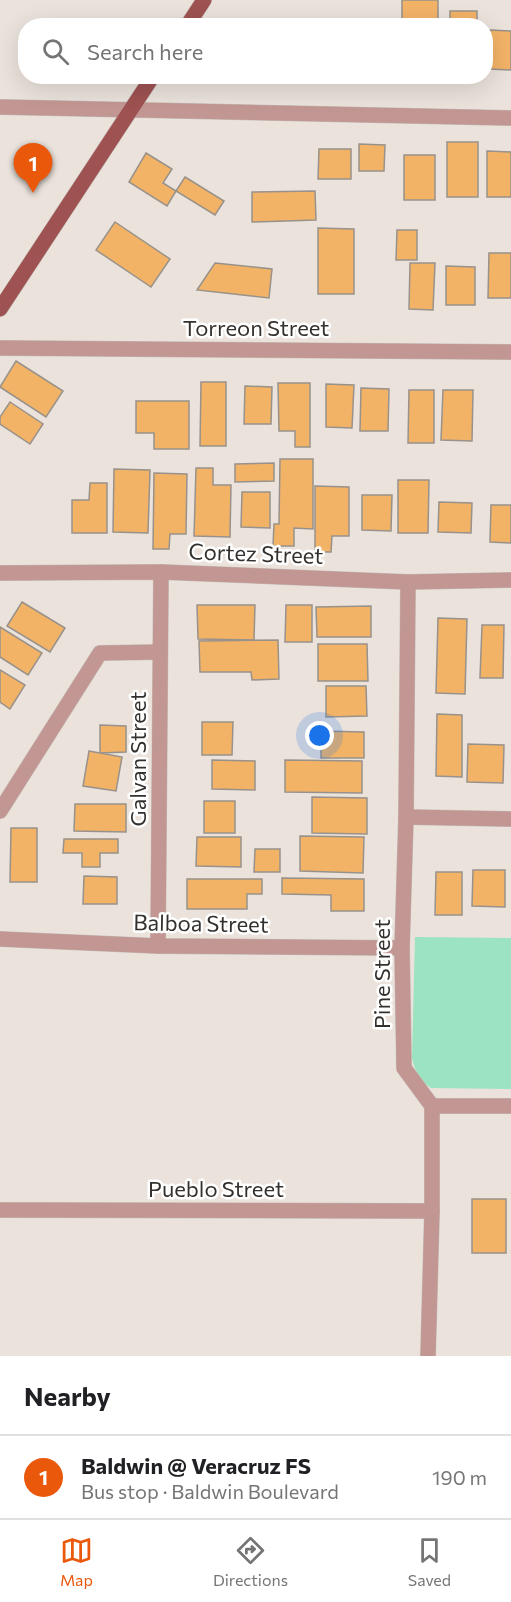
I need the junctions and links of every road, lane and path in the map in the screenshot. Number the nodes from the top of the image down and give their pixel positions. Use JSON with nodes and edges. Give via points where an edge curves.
{"nodes":[{"id":1,"x":204,"y":0,"type":"edge"},
{"id":2,"x":192,"y":18,"type":"edge"},
{"id":3,"x":148,"y":84,"type":"edge"},
{"id":4,"x":0,"y":106,"type":"edge"},
{"id":5,"x":132,"y":108,"type":"junction"},
{"id":6,"x":511,"y":118,"type":"edge"},
{"id":7,"x":0,"y":309,"type":"edge"},
{"id":8,"x":0,"y":348,"type":"edge"},
{"id":9,"x":511,"y":352,"type":"edge"},
{"id":10,"x":161,"y":572,"type":"junction"},
{"id":11,"x":0,"y":573,"type":"edge"},
{"id":12,"x":511,"y":579,"type":"edge"},
{"id":13,"x":408,"y":582,"type":"junction"},
{"id":14,"x":160,"y":652,"type":"junction"},
{"id":15,"x":0,"y":811,"type":"edge"},
{"id":16,"x":406,"y":817,"type":"junction"},
{"id":17,"x":511,"y":819,"type":"edge"},
{"id":18,"x":0,"y":939,"type":"edge"},
{"id":19,"x":158,"y":946,"type":"junction"},
{"id":20,"x":402,"y":948,"type":"junction"},
{"id":21,"x":432,"y":1106,"type":"junction"},
{"id":22,"x":511,"y":1106,"type":"edge"},
{"id":23,"x":0,"y":1210,"type":"edge"},
{"id":24,"x":432,"y":1211,"type":"junction"},
{"id":25,"x":428,"y":1356,"type":"edge"}],
"edges":[{"from":1,"to":2,"type":"main road"},
{"from":3,"to":5,"type":"main road"},
{"from":4,"to":5,"type":"street"},
{"from":5,"to":6,"type":"street"},
{"from":5,"to":7,"type":"main road"},
{"from":8,"to":9,"type":"street","name":"Torreon Street"},
{"from":10,"to":11,"type":"street","name":"Cortez Street"},
{"from":10,"to":13,"type":"street","name":"Cortez Street"},
{"from":10,"to":14,"type":"street","name":"Galvan Street"},
{"from":12,"to":13,"type":"street","name":"Cortez Street"},
{"from":13,"to":16,"type":"street","name":"Pine Street"},
{"from":14,"to":15,"type":"street","via":[[100,653]]},
{"from":14,"to":19,"type":"street","name":"Galvan Street"},
{"from":16,"to":17,"type":"street"},
{"from":16,"to":20,"type":"street","name":"Pine Street"},
{"from":18,"to":19,"type":"street","name":"Balboa Street"},
{"from":19,"to":20,"type":"street","name":"Balboa Street"},
{"from":20,"to":21,"type":"street","name":"Pine Street","via":[[404,1068]]},
{"from":21,"to":22,"type":"street"},
{"from":21,"to":24,"type":"street"},
{"from":23,"to":24,"type":"street","name":"Pueblo Street"},
{"from":24,"to":25,"type":"street"}]}
